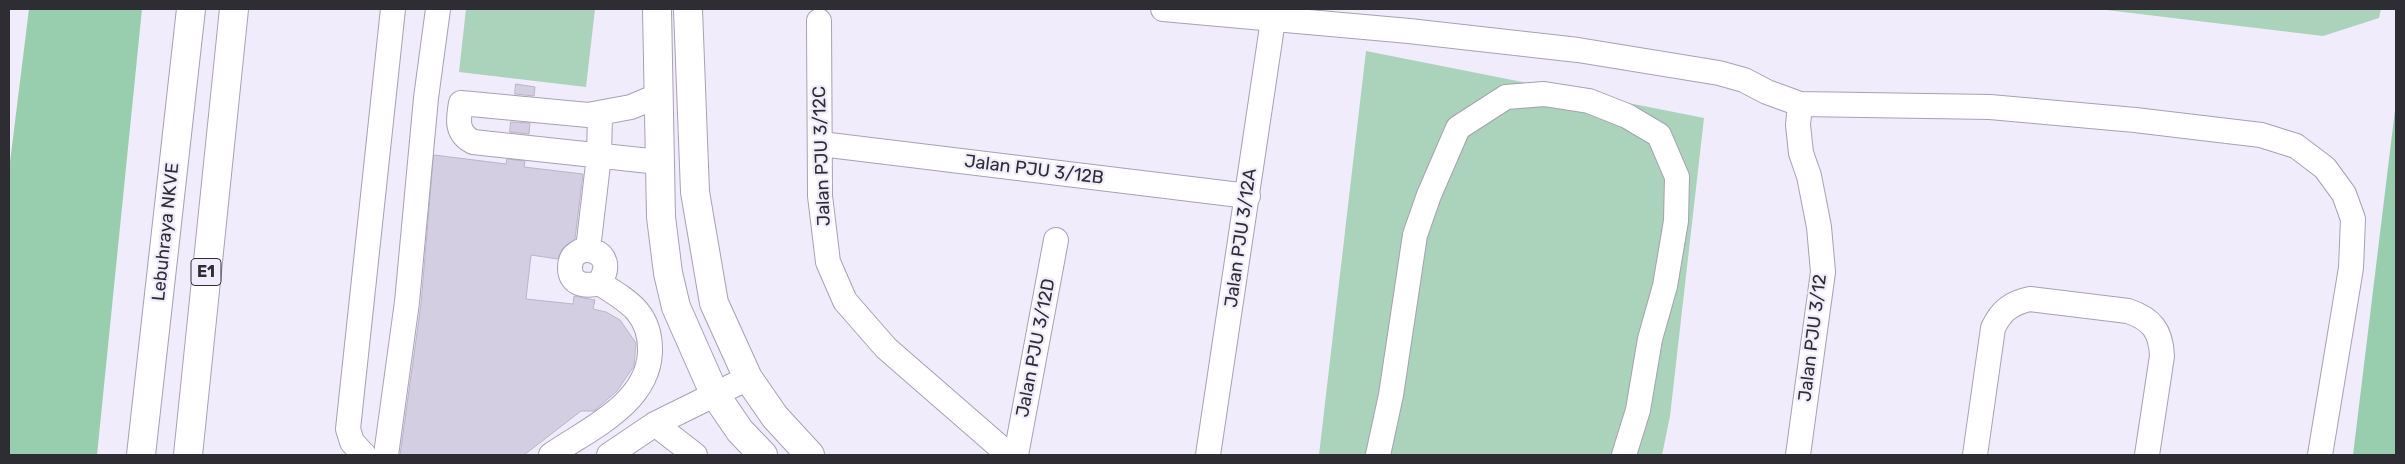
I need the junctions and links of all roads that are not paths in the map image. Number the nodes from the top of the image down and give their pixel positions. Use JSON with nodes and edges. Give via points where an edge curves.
{"nodes":[{"id":1,"x":191,"y":9,"type":"edge"},
{"id":2,"x":234,"y":9,"type":"edge"},
{"id":3,"x":393,"y":9,"type":"edge"},
{"id":4,"x":438,"y":9,"type":"edge"},
{"id":5,"x":657,"y":9,"type":"edge"},
{"id":6,"x":688,"y":9,"type":"edge"},
{"id":7,"x":1163,"y":9,"type":"edge"},
{"id":8,"x":1273,"y":20,"type":"junction"},
{"id":9,"x":820,"y":21,"type":"dead end"},
{"id":10,"x":658,"y":96,"type":"junction"},
{"id":11,"x":426,"y":98,"type":"junction"},
{"id":12,"x":461,"y":103,"type":"junction"},
{"id":13,"x":1800,"y":104,"type":"junction"},
{"id":14,"x":600,"y":114,"type":"junction"},
{"id":15,"x":821,"y":144,"type":"junction"},
{"id":16,"x":599,"y":156,"type":"junction"},
{"id":17,"x":659,"y":162,"type":"junction"},
{"id":18,"x":1248,"y":196,"type":"junction"},
{"id":19,"x":1056,"y":240,"type":"dead end"},
{"id":20,"x":748,"y":378,"type":"junction"},
{"id":21,"x":714,"y":394,"type":"junction"},
{"id":22,"x":655,"y":424,"type":"junction"},
{"id":23,"x":141,"y":455,"type":"edge"},
{"id":24,"x":188,"y":455,"type":"edge"},
{"id":25,"x":364,"y":455,"type":"edge"},
{"id":26,"x":386,"y":455,"type":"edge"},
{"id":27,"x":550,"y":455,"type":"edge"},
{"id":28,"x":609,"y":455,"type":"edge"},
{"id":29,"x":695,"y":455,"type":"edge"},
{"id":30,"x":763,"y":455,"type":"edge"},
{"id":31,"x":810,"y":455,"type":"edge"},
{"id":32,"x":1009,"y":455,"type":"edge"},
{"id":33,"x":1016,"y":455,"type":"edge"},
{"id":34,"x":1208,"y":455,"type":"edge"},
{"id":35,"x":1378,"y":455,"type":"edge"},
{"id":36,"x":1624,"y":455,"type":"edge"},
{"id":37,"x":1798,"y":455,"type":"edge"},
{"id":38,"x":1975,"y":455,"type":"edge"},
{"id":39,"x":2147,"y":455,"type":"edge"},
{"id":40,"x":2320,"y":455,"type":"edge"}],
"edges":[{"from":1,"to":23,"type":"main road","name":"Lebuhraya NKVE"},
{"from":2,"to":24,"type":"main road","number":"E1"},
{"from":3,"to":25,"type":"street","via":[[348,428],[352,442]]},
{"from":4,"to":11,"type":"street"},
{"from":5,"to":10,"type":"main road"},
{"from":6,"to":20,"type":"main road","via":[[696,201],[714,303]]},
{"from":7,"to":8,"type":"street"},
{"from":8,"to":13,"type":"street","via":[[1550,47],[1678,66],[1744,80]]},
{"from":8,"to":18,"type":"street","name":"Jalan PJU 3/12A"},
{"from":9,"to":15,"type":"street","name":"Jalan PJU 3/12C"},
{"from":10,"to":14,"type":"street","via":[[632,107]]},
{"from":10,"to":17,"type":"main road"},
{"from":11,"to":12,"type":"street"},
{"from":11,"to":26,"type":"street","via":[[407,302]]},
{"from":12,"to":14,"type":"street"},
{"from":12,"to":16,"type":"street","via":[[460,132],[473,142]]},
{"from":13,"to":37,"type":"street","name":"Jalan PJU 3/12","via":[[1801,153],[1819,227],[1823,272]]},
{"from":13,"to":40,"type":"street","via":[[1990,106],[2261,136],[2296,146],[2325,168],[2344,194],[2353,219],[2351,268]]},
{"from":14,"to":16,"type":"street"},
{"from":15,"to":18,"type":"street","name":"Jalan PJU 3/12B"},
{"from":15,"to":32,"type":"street","name":"Jalan PJU 3/12C","via":[[820,196],[828,262],[845,301],[886,348]]},
{"from":16,"to":17,"type":"street"},
{"from":16,"to":27,"type":"street","via":[[588,249],[577,253],[570,262],[570,273],[577,283],[588,286],[599,283],[624,298],[642,315],[648,327],[649,364],[630,399]]},
{"from":17,"to":21,"type":"main road","via":[[661,217],[676,307]]},
{"from":18,"to":34,"type":"street","name":"Jalan PJU 3/12A"},
{"from":19,"to":33,"type":"street","name":"Jalan PJU 3/12D"},
{"from":20,"to":21,"type":"street"},
{"from":20,"to":31,"type":"main road","via":[[775,417]]},
{"from":21,"to":22,"type":"street"},
{"from":21,"to":30,"type":"main road","via":[[740,431]]},
{"from":22,"to":28,"type":"street"},
{"from":22,"to":29,"type":"street"},
{"from":35,"to":36,"type":"street","via":[[1391,395],[1415,235],[1458,128],[1506,97],[1544,94],[1589,100],[1627,116],[1659,135],[1677,177],[1676,222],[1665,286],[1650,339],[1638,410]]},
{"from":38,"to":39,"type":"street","via":[[1992,328],[2007,308],[2017,301],[2030,299],[2128,311],[2143,316],[2154,327],[2161,340],[2162,356]]}]}
